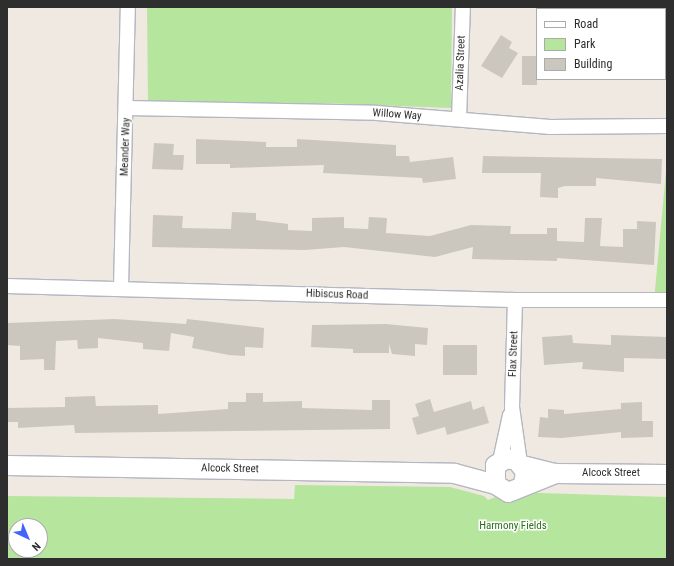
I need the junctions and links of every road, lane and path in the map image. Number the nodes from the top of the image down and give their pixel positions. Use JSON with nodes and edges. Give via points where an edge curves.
{"nodes":[{"id":1,"x":128,"y":7,"type":"edge"},
{"id":2,"x":462,"y":7,"type":"edge"},
{"id":3,"x":127,"y":108,"type":"junction"},
{"id":4,"x":459,"y":119,"type":"junction"},
{"id":5,"x":667,"y":126,"type":"edge"},
{"id":6,"x":7,"y":286,"type":"edge"},
{"id":7,"x":121,"y":288,"type":"junction"},
{"id":8,"x":516,"y":300,"type":"junction"},
{"id":9,"x":667,"y":300,"type":"edge"},
{"id":10,"x":512,"y":407,"type":"junction"},
{"id":11,"x":498,"y":463,"type":"junction"},
{"id":12,"x":7,"y":465,"type":"edge"},
{"id":13,"x":522,"y":471,"type":"junction"},
{"id":14,"x":454,"y":473,"type":"junction"},
{"id":15,"x":667,"y":474,"type":"edge"},
{"id":16,"x":495,"y":484,"type":"junction"}],
"edges":[{"from":1,"to":3,"type":"street","name":"Meander Way"},
{"from":2,"to":4,"type":"street","name":"Azalia Street"},
{"from":3,"to":4,"type":"street","name":"Willow Way","via":[[377,113]]},
{"from":3,"to":7,"type":"street","name":"Meander Way"},
{"from":4,"to":5,"type":"street","name":"Willow Way","via":[[550,127]]},
{"from":6,"to":7,"type":"street","name":"Hibiscus Road"},
{"from":7,"to":8,"type":"street","name":"Hibiscus Road"},
{"from":8,"to":9,"type":"street","name":"Hibiscus Road"},
{"from":8,"to":10,"type":"street","name":"Flax Street"},
{"from":10,"to":11,"type":"street","name":"Flax Street"},
{"from":10,"to":13,"type":"street","name":"Flax Street"},
{"from":11,"to":13,"type":"main road","name":"Alcock Street","via":[[512,458]]},
{"from":11,"to":14,"type":"main road","name":"Alcock Street"},
{"from":11,"to":16,"type":"main road"},
{"from":12,"to":14,"type":"main road","name":"Alcock Street"},
{"from":13,"to":15,"type":"main road","name":"Alcock Street","via":[[555,474]]},
{"from":13,"to":16,"type":"main road","name":"Alcock Street","via":[[508,492]]},
{"from":14,"to":16,"type":"main road","name":"Alcock Street"}]}
